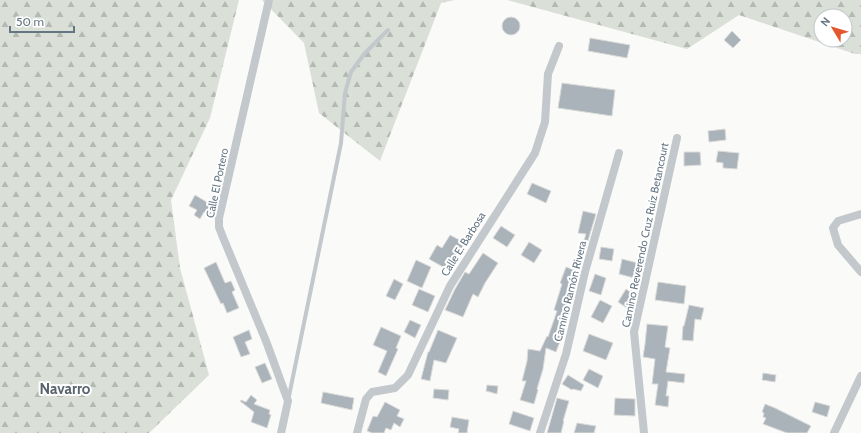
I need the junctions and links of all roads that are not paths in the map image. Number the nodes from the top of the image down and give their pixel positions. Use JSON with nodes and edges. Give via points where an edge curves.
{"nodes":[{"id":1,"x":269,"y":0,"type":"edge"},
{"id":2,"x":388,"y":30,"type":"dead end"},
{"id":3,"x":559,"y":46,"type":"dead end"},
{"id":4,"x":677,"y":138,"type":"dead end"},
{"id":5,"x":619,"y":153,"type":"dead end"},
{"id":6,"x":861,"y":214,"type":"edge"},
{"id":7,"x":861,"y":272,"type":"edge"},
{"id":8,"x":861,"y":376,"type":"edge"},
{"id":9,"x":288,"y":401,"type":"junction"},
{"id":10,"x":281,"y":433,"type":"edge"},
{"id":11,"x":357,"y":433,"type":"edge"},
{"id":12,"x":540,"y":433,"type":"edge"},
{"id":13,"x":644,"y":433,"type":"edge"},
{"id":14,"x":834,"y":433,"type":"edge"}],
"edges":[{"from":1,"to":9,"type":"street","name":"Calle El Portero","via":[[219,227]]},
{"from":2,"to":9,"type":"lane","via":[[365,53],[351,72],[345,93],[341,143]]},
{"from":3,"to":11,"type":"street","name":"Calle E. Barbosa","via":[[548,74],[546,122],[534,153],[450,286],[408,375],[395,388],[372,392],[366,399]]},
{"from":4,"to":13,"type":"street","name":"Camino Reverendo Cruz Ruiz Betancourt","via":[[634,332]]},
{"from":5,"to":12,"type":"street","name":"Camino Ramón Rivera","via":[[585,272],[566,354]]},
{"from":6,"to":7,"type":"street","via":[[838,221],[833,228],[838,245]]},
{"from":8,"to":14,"type":"street"},
{"from":9,"to":10,"type":"street"}]}
